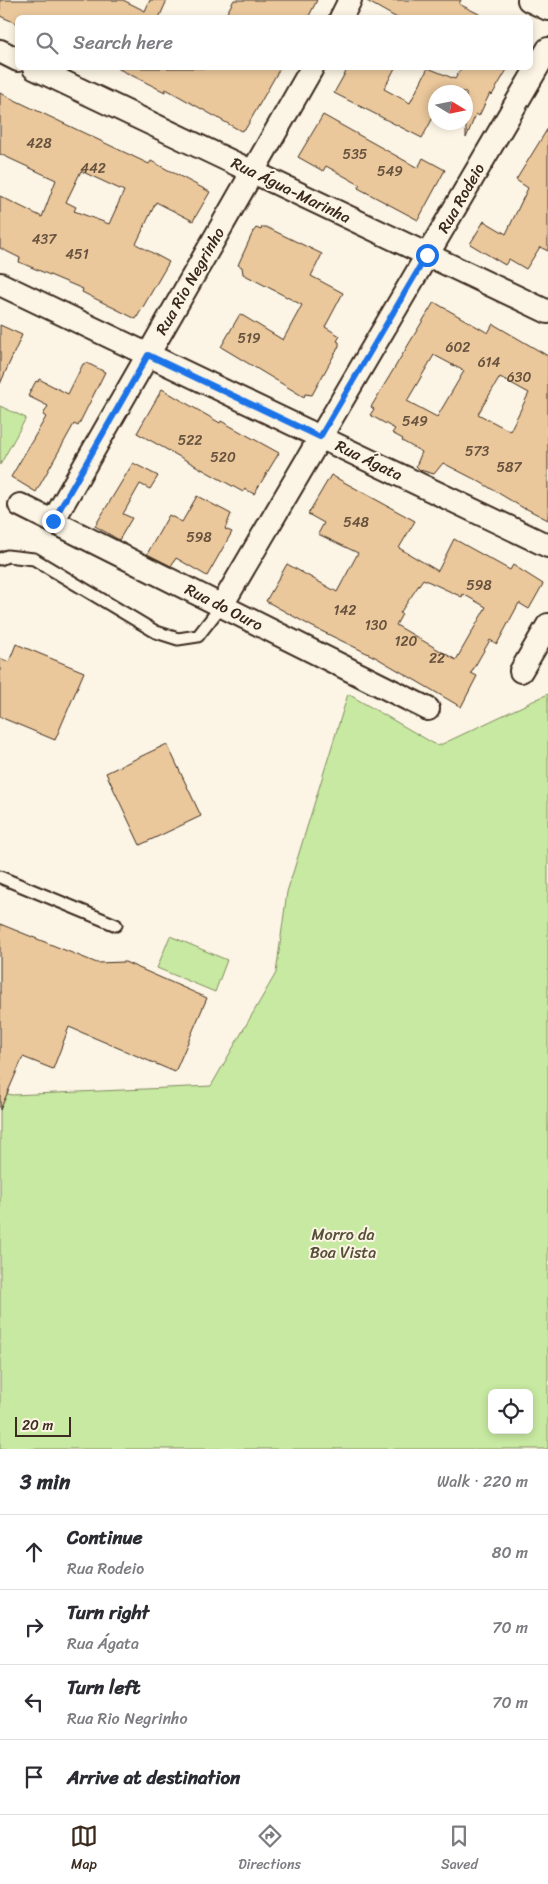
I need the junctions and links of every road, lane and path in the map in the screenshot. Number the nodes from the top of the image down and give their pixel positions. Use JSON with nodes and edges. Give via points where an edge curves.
{"nodes":[{"id":1,"x":350,"y":0,"type":"edge"},
{"id":2,"x":530,"y":0,"type":"edge"},
{"id":3,"x":548,"y":9,"type":"edge"},
{"id":4,"x":342,"y":15,"type":"edge"},
{"id":5,"x":548,"y":49,"type":"edge"},
{"id":6,"x":0,"y":51,"type":"edge"},
{"id":7,"x":15,"y":58,"type":"edge"},
{"id":8,"x":38,"y":70,"type":"edge"},
{"id":9,"x":311,"y":70,"type":"edge"},
{"id":10,"x":253,"y":172,"type":"junction"},
{"id":11,"x":427,"y":255,"type":"junction"},
{"id":12,"x":0,"y":284,"type":"edge"},
{"id":13,"x":548,"y":312,"type":"edge"},
{"id":14,"x":148,"y":355,"type":"junction"},
{"id":15,"x":320,"y":437,"type":"junction"},
{"id":16,"x":20,"y":505,"type":"dead end"},
{"id":17,"x":53,"y":521,"type":"junction"},
{"id":18,"x":548,"y":546,"type":"edge"},
{"id":19,"x":0,"y":559,"type":"edge"},
{"id":20,"x":222,"y":605,"type":"junction"},
{"id":21,"x":548,"y":625,"type":"edge"},
{"id":22,"x":521,"y":671,"type":"dead end"},
{"id":23,"x":428,"y":709,"type":"dead end"},
{"id":24,"x":0,"y":877,"type":"edge"},
{"id":25,"x":116,"y":925,"type":"dead end"}],
"edges":[{"from":1,"to":4,"type":"street"},
{"from":2,"to":3,"type":"street"},
{"from":5,"to":11,"type":"street","name":"Rua Rodeio"},
{"from":6,"to":7,"type":"street"},
{"from":8,"to":10,"type":"street","name":"Rua Água-Marinha"},
{"from":9,"to":10,"type":"street","name":"Rua Rio Negrinho"},
{"from":10,"to":11,"type":"street","name":"Rua Água-Marinha"},
{"from":10,"to":14,"type":"street","name":"Rua Rio Negrinho"},
{"from":11,"to":13,"type":"street","name":"Rua Água-Marinha"},
{"from":11,"to":15,"type":"street","name":"Rua Rodeio"},
{"from":12,"to":14,"type":"street","name":"Rua Ágata"},
{"from":14,"to":15,"type":"street","name":"Rua Ágata"},
{"from":14,"to":17,"type":"street","name":"Rua Rio Negrinho"},
{"from":15,"to":18,"type":"street","name":"Rua Ágata"},
{"from":15,"to":20,"type":"street","name":"Rua Rodeio"},
{"from":16,"to":17,"type":"street","name":"Rua do Ouro"},
{"from":17,"to":20,"type":"street","name":"Rua do Ouro"},
{"from":19,"to":20,"type":"lane","via":[[7,556],[34,559],[156,632],[178,639],[198,636]]},
{"from":20,"to":23,"type":"street","name":"Rua do Ouro"},
{"from":21,"to":22,"type":"street"},
{"from":24,"to":25,"type":"lane"}]}
